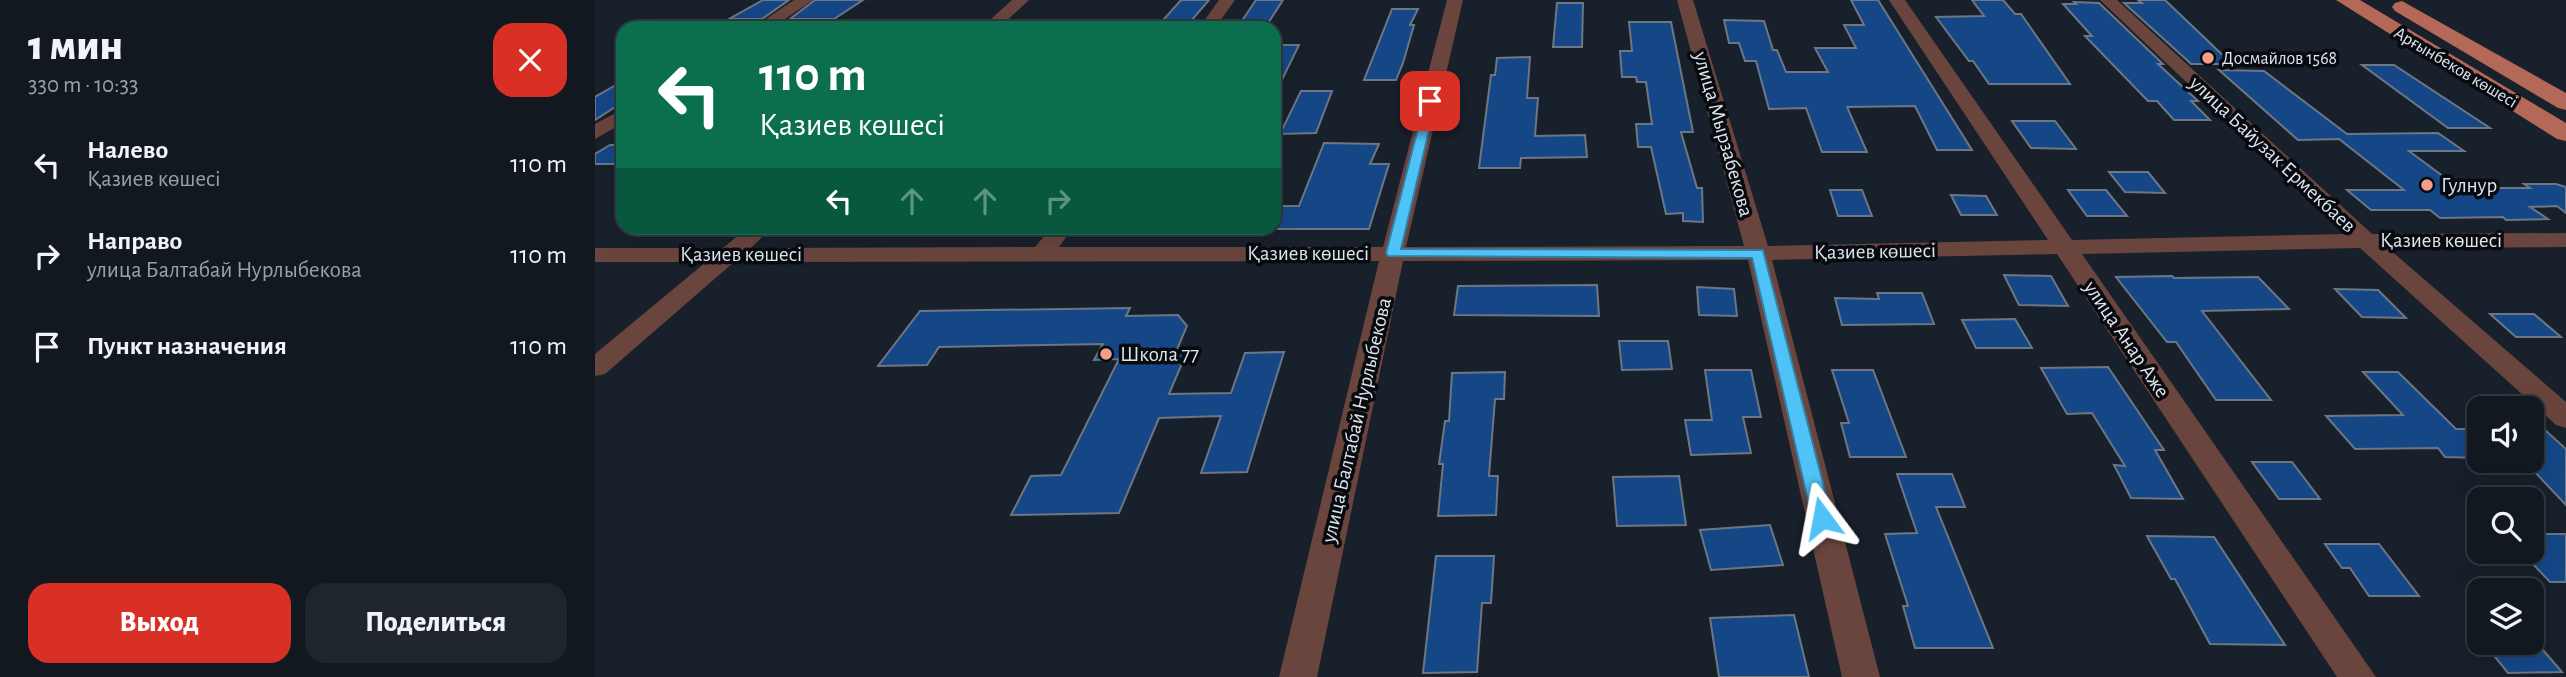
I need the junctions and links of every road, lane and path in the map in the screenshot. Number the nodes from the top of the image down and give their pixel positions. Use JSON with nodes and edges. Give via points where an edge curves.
{"nodes":[{"id":1,"x":806,"y":0,"type":"edge"},
{"id":2,"x":1021,"y":0,"type":"edge"},
{"id":3,"x":1227,"y":0,"type":"edge"},
{"id":4,"x":1455,"y":0,"type":"edge"},
{"id":5,"x":1685,"y":0,"type":"edge"},
{"id":6,"x":1897,"y":0,"type":"edge"},
{"id":7,"x":2108,"y":0,"type":"edge"},
{"id":8,"x":2346,"y":0,"type":"edge"},
{"id":9,"x":2391,"y":0,"type":"edge"},
{"id":10,"x":772,"y":21,"type":"edge"},
{"id":11,"x":997,"y":21,"type":"edge"},
{"id":12,"x":1211,"y":21,"type":"edge"},
{"id":13,"x":2566,"y":103,"type":"edge"},
{"id":14,"x":616,"y":120,"type":"edge"},
{"id":15,"x":595,"y":133,"type":"edge"},
{"id":16,"x":2566,"y":134,"type":"edge"},
{"id":17,"x":752,"y":235,"type":"edge"},
{"id":18,"x":1057,"y":235,"type":"edge"},
{"id":19,"x":2566,"y":240,"type":"edge"},
{"id":20,"x":2366,"y":241,"type":"junction"},
{"id":21,"x":2065,"y":248,"type":"junction"},
{"id":22,"x":1043,"y":253,"type":"junction"},
{"id":23,"x":1393,"y":253,"type":"junction"},
{"id":24,"x":1758,"y":253,"type":"junction"},
{"id":25,"x":595,"y":254,"type":"edge"},
{"id":26,"x":730,"y":254,"type":"junction"},
{"id":27,"x":595,"y":368,"type":"edge"},
{"id":28,"x":2566,"y":418,"type":"edge"},
{"id":29,"x":1298,"y":677,"type":"edge"},
{"id":30,"x":1861,"y":677,"type":"edge"},
{"id":31,"x":2357,"y":677,"type":"edge"}],
"edges":[{"from":1,"to":10,"type":"street"},
{"from":2,"to":11,"type":"street"},
{"from":3,"to":12,"type":"street"},
{"from":4,"to":23,"type":"street","name":"улица Балтабай Нурлыбекова"},
{"from":5,"to":24,"type":"street","name":"улица Мырзабекова"},
{"from":6,"to":21,"type":"street","name":"улица Анар Аже"},
{"from":7,"to":20,"type":"street","name":"улица Байузак Ермекбаев"},
{"from":8,"to":16,"type":"main road","name":"Арғынбеков көшесі"},
{"from":9,"to":13,"type":"main road","name":"Арғынбеков көшесі"},
{"from":14,"to":15,"type":"street"},
{"from":17,"to":26,"type":"street"},
{"from":18,"to":22,"type":"street"},
{"from":19,"to":20,"type":"street","name":"Қазиев көшесі"},
{"from":20,"to":21,"type":"street","name":"Қазиев көшесі"},
{"from":20,"to":28,"type":"street","name":"улица Байузак Ермекбаев"},
{"from":21,"to":24,"type":"street","name":"Қазиев көшесі"},
{"from":21,"to":31,"type":"street","name":"улица Анар Аже"},
{"from":22,"to":23,"type":"street","name":"Қазиев көшесі"},
{"from":22,"to":26,"type":"street","name":"Қазиев көшесі"},
{"from":23,"to":24,"type":"street","name":"Қазиев көшесі"},
{"from":23,"to":29,"type":"street","name":"улица Балтабай Нурлыбекова"},
{"from":24,"to":30,"type":"street","name":"улица Мырзабекова"},
{"from":25,"to":26,"type":"street","name":"Қазиев көшесі"},
{"from":26,"to":27,"type":"street"}]}
